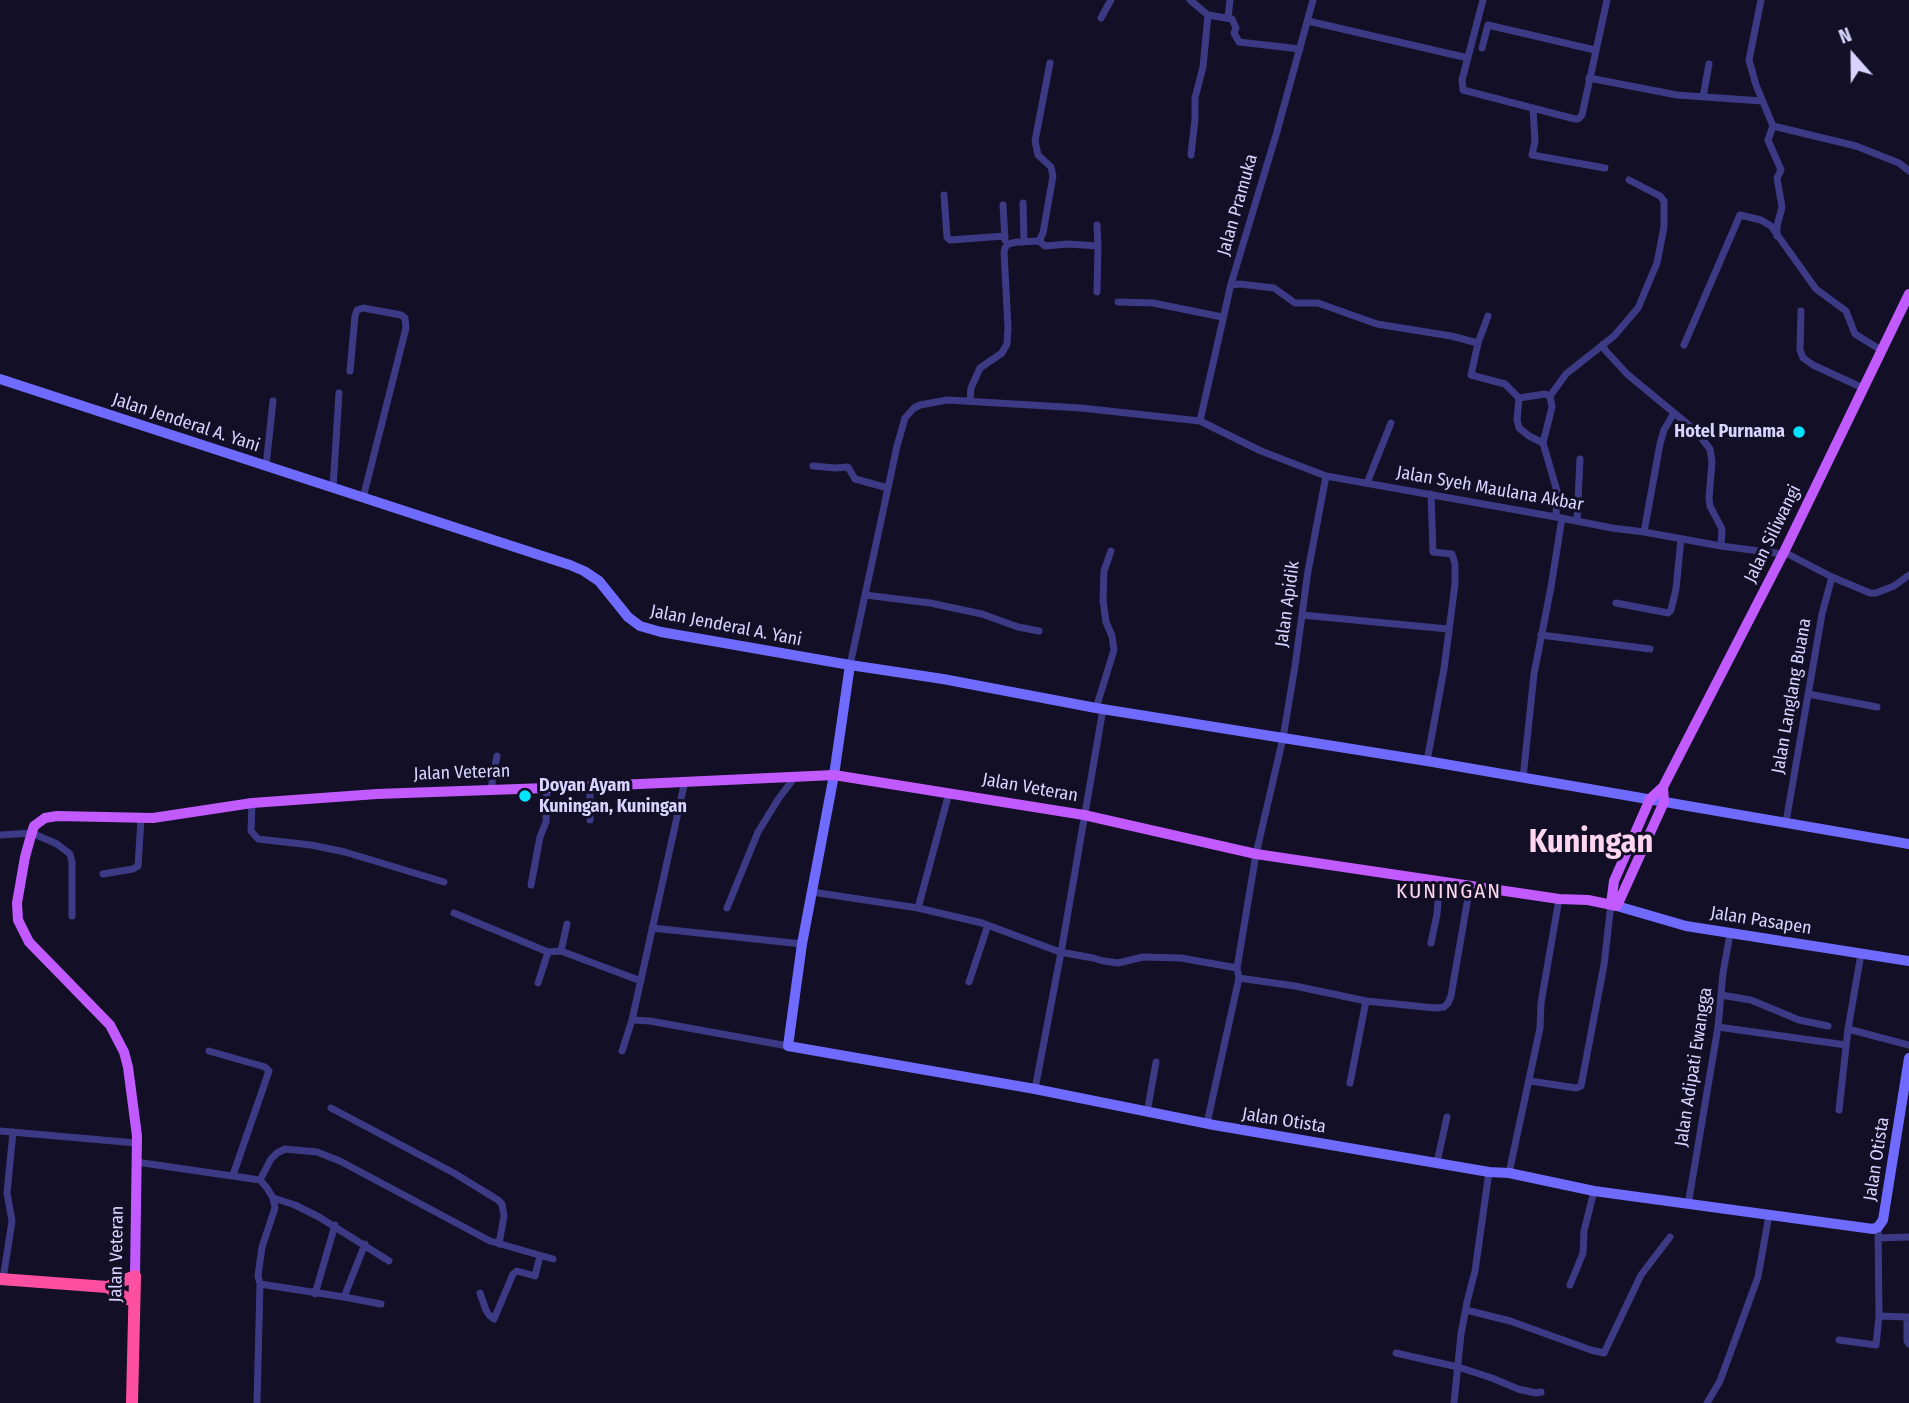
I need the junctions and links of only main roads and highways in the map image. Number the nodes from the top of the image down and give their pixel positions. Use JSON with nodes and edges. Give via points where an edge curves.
{"nodes":[{"id":1,"x":1909,"y":294,"type":"edge"},
{"id":2,"x":0,"y":379,"type":"edge"},
{"id":3,"x":850,"y":665,"type":"junction"},
{"id":4,"x":834,"y":775,"type":"junction"},
{"id":5,"x":1662,"y":787,"type":"junction"},
{"id":6,"x":1650,"y":799,"type":"junction"},
{"id":7,"x":1664,"y":802,"type":"junction"},
{"id":8,"x":1909,"y":844,"type":"edge"},
{"id":9,"x":1614,"y":905,"type":"junction"},
{"id":10,"x":1909,"y":961,"type":"edge"},
{"id":11,"x":1909,"y":1058,"type":"edge"},
{"id":12,"x":1907,"y":1077,"type":"edge"},
{"id":13,"x":135,"y":1276,"type":"junction"},
{"id":14,"x":1,"y":1279,"type":"edge"},
{"id":15,"x":107,"y":1287,"type":"junction"},
{"id":16,"x":134,"y":1303,"type":"junction"},
{"id":17,"x":132,"y":1403,"type":"edge"}],
"edges":[{"from":1,"to":5,"type":"main road","name":"Jalan Siliwangi","via":[[1784,553]]},
{"from":2,"to":3,"type":"main road","name":"Jalan Jenderal A. Yani","via":[[570,565],[599,582],[640,626]]},
{"from":3,"to":4,"type":"main road"},
{"from":3,"to":6,"type":"main road","name":"Jalan Jenderal A. Yani"},
{"from":4,"to":9,"type":"main road","name":"Jalan Veteran","via":[[1084,815],[1256,854]]},
{"from":4,"to":12,"type":"main road","name":"Jalan Otista","via":[[788,1046],[1147,1113],[1509,1172],[1594,1191],[1879,1232]]},
{"from":4,"to":13,"type":"main road","name":"Jalan Veteran","via":[[308,798],[141,819],[45,818],[34,826],[25,857],[18,920],[29,942],[110,1025],[128,1067],[136,1143]]},
{"from":5,"to":6,"type":"main road","name":"Jalan Siliwangi"},
{"from":5,"to":7,"type":"main road"},
{"from":6,"to":7,"type":"main road","name":"Jalan Jenderal A. Yani"},
{"from":6,"to":9,"type":"main road","name":"Jalan Siliwangi","via":[[1615,881]]},
{"from":7,"to":8,"type":"main road","name":"Jalan Jenderal A. Yani"},
{"from":7,"to":9,"type":"main road"},
{"from":9,"to":10,"type":"main road","name":"Jalan Pasapen","via":[[1686,926]]},
{"from":11,"to":12,"type":"main road","name":"Jalan Otista"},
{"from":13,"to":15,"type":"highway"},
{"from":13,"to":16,"type":"highway","name":"Jalan Veteran"},
{"from":14,"to":15,"type":"highway"},
{"from":15,"to":16,"type":"highway"},
{"from":16,"to":17,"type":"highway","name":"Jalan Veteran"}]}
